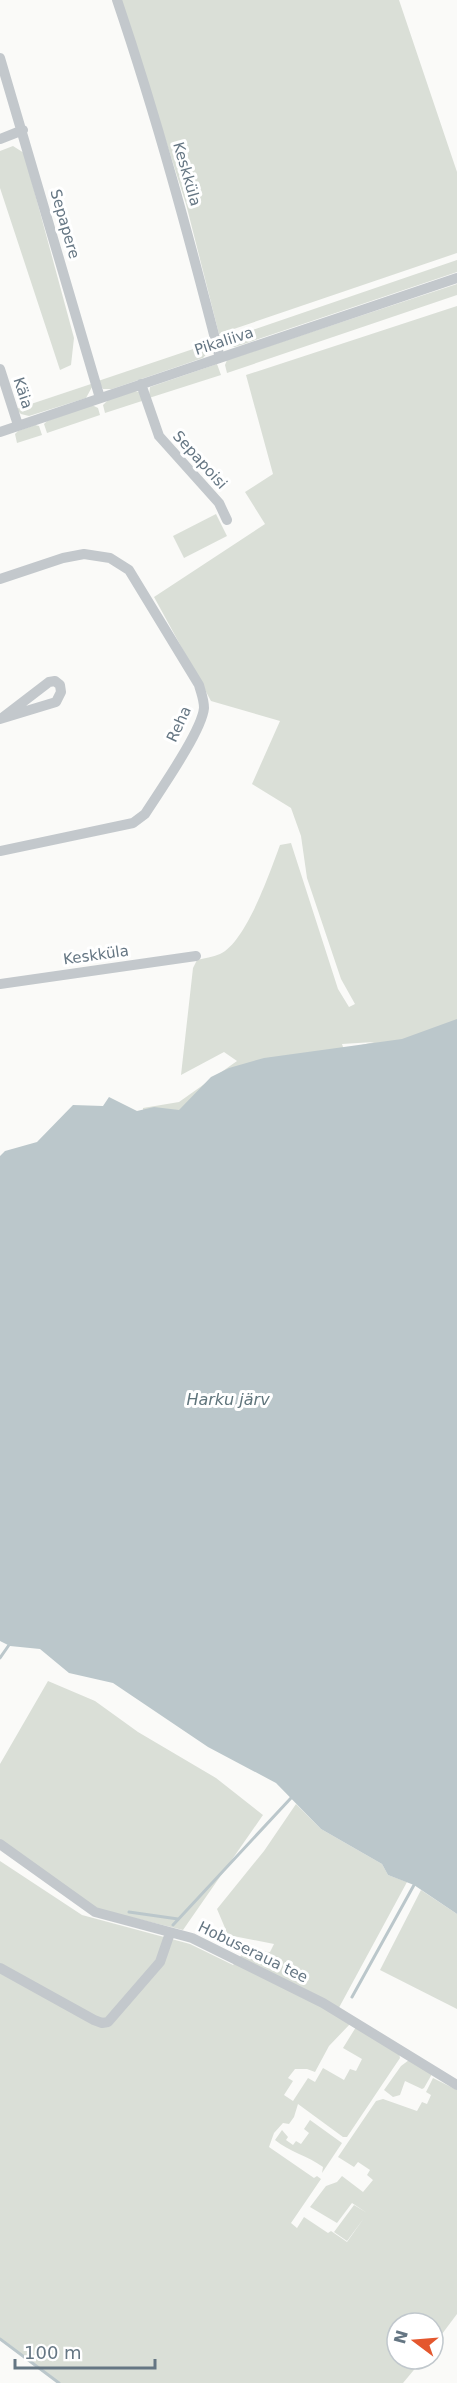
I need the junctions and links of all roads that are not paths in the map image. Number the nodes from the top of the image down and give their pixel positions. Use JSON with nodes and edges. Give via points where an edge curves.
{"nodes":[{"id":1,"x":117,"y":0,"type":"edge"},
{"id":2,"x":0,"y":58,"type":"edge"},
{"id":3,"x":22,"y":130,"type":"junction"},
{"id":4,"x":0,"y":139,"type":"edge"},
{"id":5,"x":457,"y":278,"type":"edge"},
{"id":6,"x":220,"y":358,"type":"junction"},
{"id":7,"x":0,"y":369,"type":"edge"},
{"id":8,"x":141,"y":384,"type":"junction"},
{"id":9,"x":100,"y":398,"type":"junction"},
{"id":10,"x":18,"y":425,"type":"junction"},
{"id":11,"x":0,"y":432,"type":"edge"},
{"id":12,"x":227,"y":520,"type":"dead end"},
{"id":13,"x":0,"y":579,"type":"edge"},
{"id":14,"x":1,"y":718,"type":"edge"},
{"id":15,"x":0,"y":850,"type":"edge"},
{"id":16,"x":196,"y":956,"type":"dead end"},
{"id":17,"x":0,"y":984,"type":"edge"},
{"id":18,"x":0,"y":1844,"type":"edge"},
{"id":19,"x":170,"y":1933,"type":"junction"},
{"id":20,"x":0,"y":1968,"type":"edge"},
{"id":21,"x":457,"y":2085,"type":"edge"}],
"edges":[{"from":1,"to":6,"type":"street","name":"Keskküla","via":[[152,108]]},
{"from":2,"to":3,"type":"street","name":"Sepapere"},
{"from":3,"to":4,"type":"street"},
{"from":3,"to":9,"type":"street","name":"Sepapere"},
{"from":5,"to":6,"type":"street","name":"Pikaliiva"},
{"from":6,"to":8,"type":"street","name":"Pikaliiva"},
{"from":7,"to":10,"type":"street","name":"Käia"},
{"from":8,"to":9,"type":"street","name":"Pikaliiva"},
{"from":8,"to":12,"type":"street","name":"Sepapoisi","via":[[159,436],[219,503]]},
{"from":9,"to":10,"type":"street","name":"Pikaliiva"},
{"from":10,"to":11,"type":"street","name":"Pikaliiva"},
{"from":13,"to":15,"type":"street","name":"Reha","via":[[84,554],[110,558],[129,570],[199,685],[204,710],[195,733],[145,814],[133,823]]},
{"from":14,"to":14,"type":"street","via":[[49,682],[60,685],[56,702]]},
{"from":16,"to":17,"type":"street","name":"Keskküla"},
{"from":18,"to":19,"type":"street","name":"Hobuseraua tee","via":[[95,1912]]},
{"from":19,"to":20,"type":"street","via":[[160,1962],[108,2022],[94,2020]]},
{"from":19,"to":21,"type":"street","name":"Hobuseraua tee","via":[[192,1938],[323,2003]]}]}
